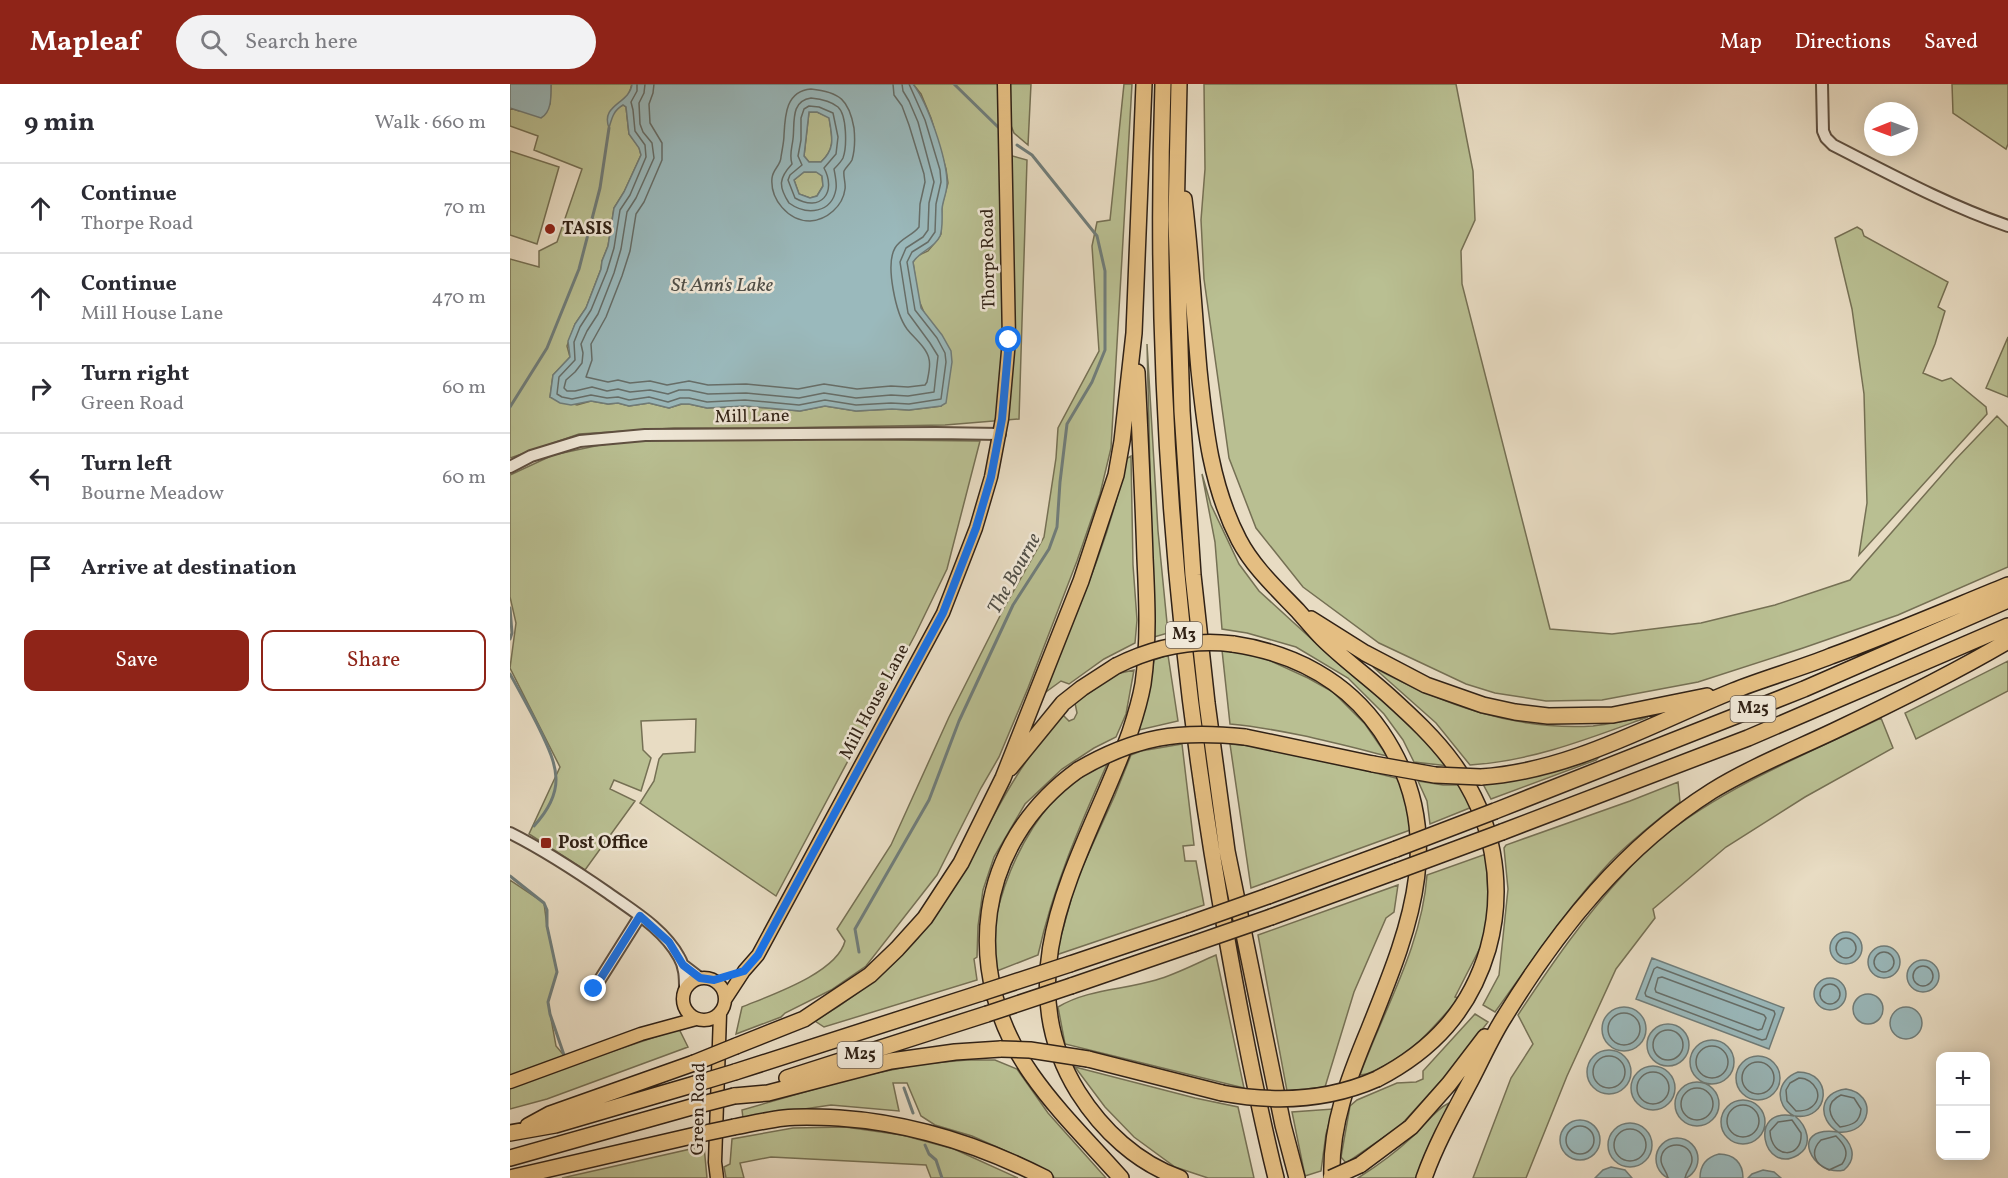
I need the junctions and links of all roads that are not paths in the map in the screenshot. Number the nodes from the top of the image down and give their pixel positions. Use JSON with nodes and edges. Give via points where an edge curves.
{"nodes":[{"id":1,"x":1004,"y":84,"type":"edge"},
{"id":2,"x":1144,"y":84,"type":"edge"},
{"id":3,"x":1163,"y":84,"type":"edge"},
{"id":4,"x":1179,"y":84,"type":"edge"},
{"id":5,"x":1822,"y":84,"type":"edge"},
{"id":6,"x":1177,"y":158,"type":"junction"},
{"id":7,"x":2008,"y":226,"type":"edge"},
{"id":8,"x":1134,"y":333,"type":"junction"},
{"id":9,"x":1000,"y":434,"type":"junction"},
{"id":10,"x":510,"y":467,"type":"edge"},
{"id":11,"x":2008,"y":585,"type":"edge"},
{"id":12,"x":2008,"y":600,"type":"edge"},
{"id":13,"x":1297,"y":611,"type":"junction"},
{"id":14,"x":2008,"y":626,"type":"edge"},
{"id":15,"x":2008,"y":641,"type":"edge"},
{"id":16,"x":1733,"y":691,"type":"junction"},
{"id":17,"x":1003,"y":778,"type":"junction"},
{"id":18,"x":510,"y":833,"type":"edge"},
{"id":19,"x":640,"y":916,"type":"junction"},
{"id":20,"x":683,"y":965,"type":"junction"},
{"id":21,"x":744,"y":971,"type":"junction"},
{"id":22,"x":700,"y":978,"type":"junction"},
{"id":23,"x":714,"y":980,"type":"junction"},
{"id":24,"x":685,"y":988,"type":"junction"},
{"id":25,"x":594,"y":989,"type":"dead end"},
{"id":26,"x":725,"y":1000,"type":"junction"},
{"id":27,"x":683,"y":1004,"type":"junction"},
{"id":28,"x":720,"y":1014,"type":"junction"},
{"id":29,"x":1504,"y":1016,"type":"junction"},
{"id":30,"x":700,"y":1020,"type":"junction"},
{"id":31,"x":641,"y":1034,"type":"junction"},
{"id":32,"x":718,"y":1040,"type":"junction"},
{"id":33,"x":510,"y":1082,"type":"edge"},
{"id":34,"x":734,"y":1096,"type":"junction"},
{"id":35,"x":513,"y":1132,"type":"edge"},
{"id":36,"x":510,"y":1158,"type":"edge"},
{"id":37,"x":510,"y":1178,"type":"edge"},
{"id":38,"x":717,"y":1178,"type":"edge"},
{"id":39,"x":1045,"y":1178,"type":"edge"},
{"id":40,"x":1121,"y":1178,"type":"edge"},
{"id":41,"x":1180,"y":1178,"type":"edge"},
{"id":42,"x":1276,"y":1178,"type":"edge"},
{"id":43,"x":1297,"y":1178,"type":"edge"},
{"id":44,"x":1332,"y":1178,"type":"edge"},
{"id":45,"x":1424,"y":1178,"type":"edge"}],
"edges":[{"from":1,"to":9,"type":"main road","name":"Thorpe Road","via":[[1009,340]]},
{"from":2,"to":8,"type":"highway"},
{"from":3,"to":42,"type":"highway","number":"M3","via":[[1160,175],[1164,358],[1170,482],[1186,654],[1216,878]]},
{"from":4,"to":6,"type":"highway","number":"M3"},
{"from":5,"to":7,"type":"street","via":[[1823,131],[1833,145],[1925,191]]},
{"from":6,"to":13,"type":"highway","via":[[1204,422],[1219,494],[1255,565]]},
{"from":6,"to":43,"type":"highway","number":"M3","via":[[1182,411],[1193,575],[1207,703],[1227,851]]},
{"from":8,"to":17,"type":"highway","via":[[1116,475],[1081,581]]},
{"from":8,"to":41,"type":"highway","via":[[1145,538],[1145,665],[1138,705],[1121,759],[1073,869],[1056,921],[1047,984],[1056,1043],[1064,1067],[1083,1099],[1127,1148]]},
{"from":9,"to":10,"type":"street","name":"Mill Lane","via":[[645,435],[580,441]]},
{"from":9,"to":21,"type":"main road","name":"Mill House Lane","via":[[976,528],[943,613],[781,915]]},
{"from":11,"to":16,"type":"highway","via":[[1831,657]]},
{"from":12,"to":35,"type":"highway","number":"M25","bridge":true,"via":[[1804,689],[1268,896],[735,1072],[555,1125]]},
{"from":13,"to":16,"type":"highway","via":[[1426,685],[1515,712],[1613,715]]},
{"from":13,"to":34,"type":"highway","bridge":true,"via":[[1432,737],[1453,763],[1487,826],[1496,873],[1495,907],[1482,968],[1466,1000],[1442,1033],[1415,1057],[1377,1079],[1337,1093],[1304,1098],[1267,1099],[1222,1093],[1088,1059],[1001,1049],[891,1061],[768,1093]]},
{"from":14,"to":34,"type":"highway","number":"M25","bridge":true,"via":[[1748,738],[1397,871],[1071,986]]},
{"from":15,"to":29,"type":"highway","via":[[1755,768],[1681,812],[1641,845],[1584,903]]},
{"from":16,"to":40,"type":"highway","bridge":true,"via":[[1574,757],[1526,771],[1481,777],[1435,775],[1245,737],[1188,734],[1153,739],[1113,752],[1078,770],[1043,800],[1005,856],[990,907],[988,965],[1003,1024],[1023,1062]]},
{"from":17,"to":35,"type":"highway","bridge":true,"via":[[961,863],[925,918],[870,975],[804,1019],[550,1114]]},
{"from":17,"to":44,"type":"highway","bridge":true,"via":[[1063,704],[1082,688],[1116,666],[1178,646],[1210,642],[1262,648],[1282,655],[1316,671],[1351,696],[1375,723],[1394,751],[1413,798],[1418,826],[1417,879],[1401,948],[1340,1107]]},
{"from":18,"to":19,"type":"street"},
{"from":19,"to":20,"type":"street","via":[[669,942]]},
{"from":19,"to":25,"type":"street"},
{"from":20,"to":22,"type":"street"},
{"from":20,"to":24,"type":"street"},
{"from":21,"to":23,"type":"main road"},
{"from":21,"to":26,"type":"main road","name":"Mill House Lane"},
{"from":22,"to":23,"type":"main road"},
{"from":22,"to":24,"type":"main road"},
{"from":23,"to":26,"type":"main road","via":[[724,990]]},
{"from":24,"to":27,"type":"main road"},
{"from":26,"to":28,"type":"main road"},
{"from":27,"to":30,"type":"main road","via":[[689,1015]]},
{"from":27,"to":31,"type":"main road","via":[[662,1024]]},
{"from":28,"to":30,"type":"main road"},
{"from":28,"to":32,"type":"main road","name":"Green Road"},
{"from":29,"to":44,"type":"highway","bridge":true,"via":[[1411,1126],[1360,1165]]},
{"from":29,"to":45,"type":"highway"},
{"from":30,"to":31,"type":"main road"},
{"from":30,"to":32,"type":"main road","name":"Green Road"},
{"from":31,"to":33,"type":"main road"},
{"from":32,"to":38,"type":"main road","name":"Green Road"},
{"from":34,"to":36,"type":"highway","number":"M25","bridge":true},
{"from":37,"to":39,"type":"highway","bridge":true,"via":[[734,1127],[785,1118],[823,1118],[896,1124],[967,1143]]}]}
